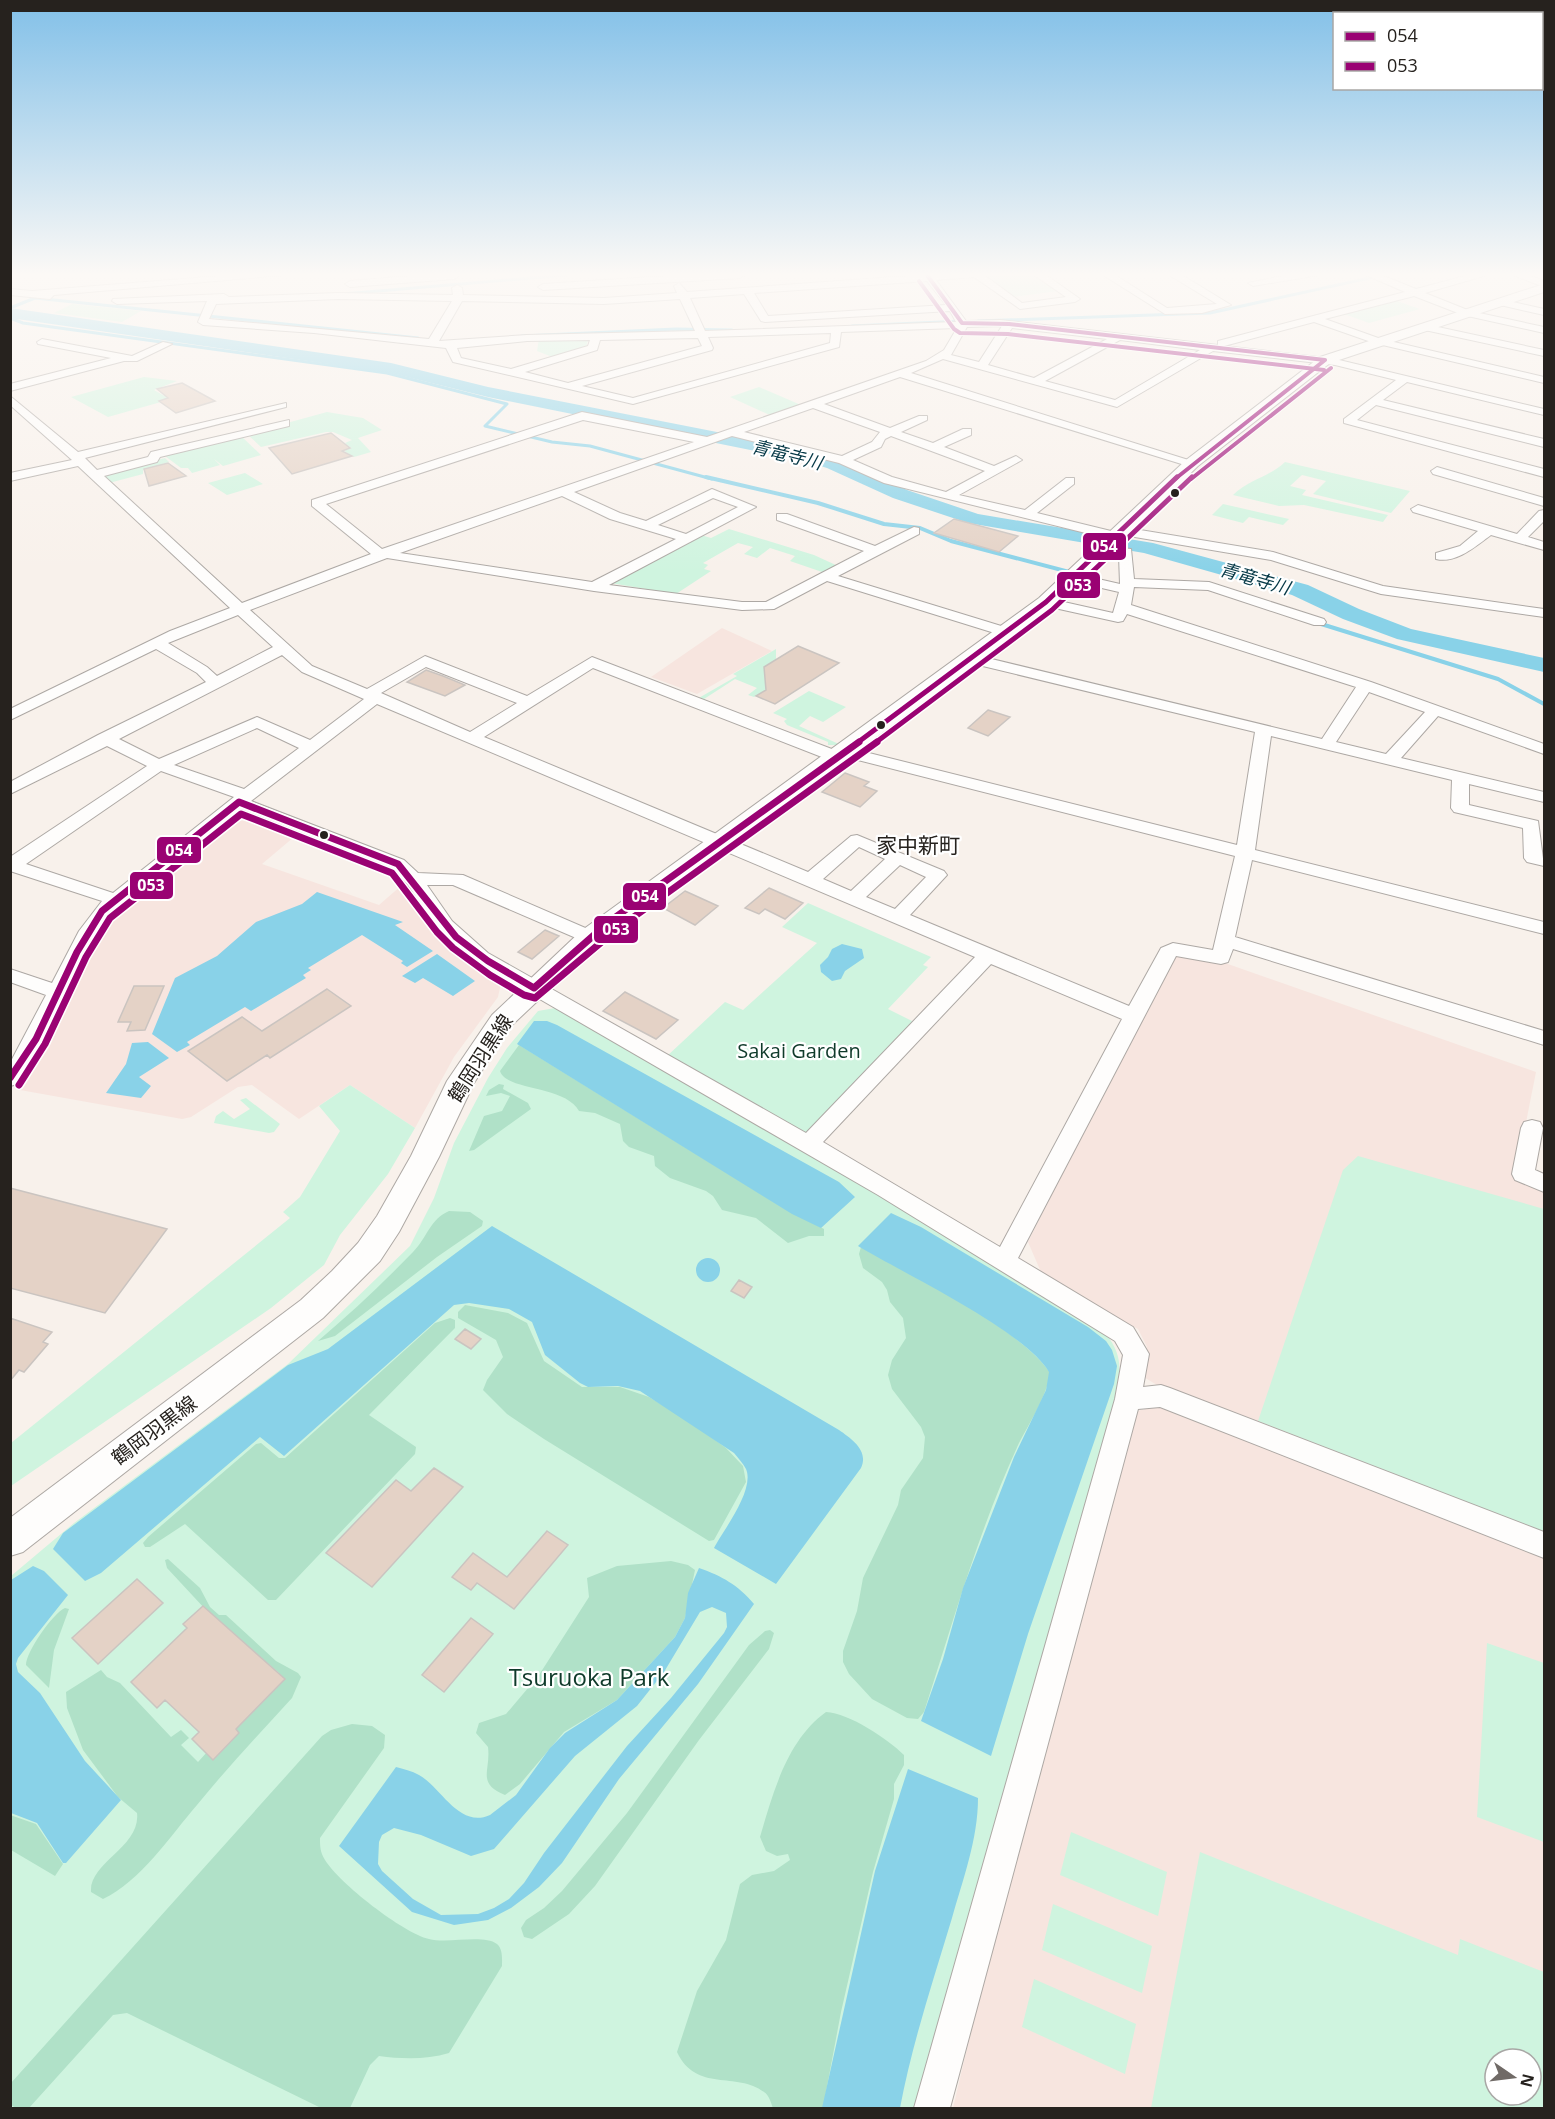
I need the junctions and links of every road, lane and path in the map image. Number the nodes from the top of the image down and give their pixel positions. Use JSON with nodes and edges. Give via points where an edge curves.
{"nodes":[{"id":1,"x":64,"y":374,"type":"edge"},
{"id":2,"x":515,"y":374,"type":"edge"},
{"id":3,"x":613,"y":374,"type":"edge"},
{"id":4,"x":731,"y":374,"type":"edge"},
{"id":5,"x":901,"y":374,"type":"joint"},
{"id":6,"x":1010,"y":374,"type":"edge"},
{"id":7,"x":1049,"y":374,"type":"edge"},
{"id":8,"x":1166,"y":374,"type":"edge"},
{"id":9,"x":1307,"y":374,"type":"edge"},
{"id":10,"x":1383,"y":374,"type":"edge"},
{"id":11,"x":1525,"y":374,"type":"edge"},
{"id":12,"x":1543,"y":378,"type":"edge"},
{"id":13,"x":1404,"y":379,"type":"junction"},
{"id":14,"x":1036,"y":381,"type":"junction"},
{"id":15,"x":568,"y":386,"type":"junction"},
{"id":16,"x":10,"y":388,"type":"edge"},
{"id":17,"x":10,"y":399,"type":"edge"},
{"id":18,"x":1373,"y":401,"type":"junction"},
{"id":19,"x":1509,"y":404,"type":"junction"},
{"id":20,"x":282,"y":405,"type":"dead end"},
{"id":21,"x":813,"y":405,"type":"junction"},
{"id":22,"x":267,"y":408,"type":"junction"},
{"id":23,"x":1545,"y":412,"type":"edge"},
{"id":24,"x":923,"y":418,"type":"dead end"},
{"id":25,"x":967,"y":432,"type":"dead end"},
{"id":26,"x":733,"y":433,"type":"junction"},
{"id":27,"x":890,"y":433,"type":"junction"},
{"id":28,"x":135,"y":441,"type":"junction"},
{"id":29,"x":709,"y":441,"type":"junction"},
{"id":30,"x":1545,"y":443,"type":"edge"},
{"id":31,"x":933,"y":448,"type":"junction"},
{"id":32,"x":155,"y":455,"type":"junction"},
{"id":33,"x":80,"y":458,"type":"junction"},
{"id":34,"x":843,"y":460,"type":"junction"},
{"id":35,"x":1016,"y":460,"type":"dead end"},
{"id":36,"x":1192,"y":464,"type":"junction"},
{"id":37,"x":995,"y":470,"type":"junction"},
{"id":38,"x":1437,"y":471,"type":"dead end"},
{"id":39,"x":1545,"y":473,"type":"edge"},
{"id":40,"x":96,"y":474,"type":"junction"},
{"id":41,"x":10,"y":477,"type":"edge"},
{"id":42,"x":1070,"y":481,"type":"dead end"},
{"id":43,"x":564,"y":492,"type":"junction"},
{"id":44,"x":948,"y":496,"type":"junction"},
{"id":45,"x":1545,"y":502,"type":"edge"},
{"id":46,"x":1418,"y":509,"type":"dead end"},
{"id":47,"x":1545,"y":514,"type":"edge"},
{"id":48,"x":1027,"y":515,"type":"junction"},
{"id":49,"x":782,"y":517,"type":"dead end"},
{"id":50,"x":647,"y":526,"type":"junction"},
{"id":51,"x":1489,"y":529,"type":"junction"},
{"id":52,"x":915,"y":531,"type":"dead end"},
{"id":53,"x":1519,"y":538,"type":"junction"},
{"id":54,"x":688,"y":539,"type":"junction"},
{"id":55,"x":1108,"y":542,"type":"junction"},
{"id":56,"x":1545,"y":546,"type":"edge"},
{"id":57,"x":874,"y":550,"type":"junction"},
{"id":58,"x":384,"y":554,"type":"junction"},
{"id":59,"x":1441,"y":556,"type":"dead end"},
{"id":60,"x":824,"y":576,"type":"junction"},
{"id":61,"x":1072,"y":577,"type":"junction"},
{"id":62,"x":1128,"y":586,"type":"junction"},
{"id":63,"x":594,"y":587,"type":"junction"},
{"id":64,"x":1046,"y":602,"type":"junction"},
{"id":65,"x":1124,"y":608,"type":"junction"},
{"id":66,"x":240,"y":611,"type":"junction"},
{"id":67,"x":1545,"y":613,"type":"edge"},
{"id":68,"x":1319,"y":622,"type":"dead end"},
{"id":69,"x":1006,"y":632,"type":"junction"},
{"id":70,"x":156,"y":643,"type":"junction"},
{"id":71,"x":283,"y":648,"type":"junction"},
{"id":72,"x":971,"y":659,"type":"junction"},
{"id":73,"x":215,"y":682,"type":"junction"},
{"id":74,"x":1365,"y":685,"type":"junction"},
{"id":75,"x":373,"y":695,"type":"junction"},
{"id":76,"x":529,"y":702,"type":"junction"},
{"id":77,"x":1436,"y":709,"type":"junction"},
{"id":78,"x":10,"y":715,"type":"edge"},
{"id":79,"x":1264,"y":729,"type":"junction"},
{"id":80,"x":473,"y":737,"type":"junction"},
{"id":81,"x":104,"y":738,"type":"junction"},
{"id":82,"x":1326,"y":745,"type":"junction"},
{"id":83,"x":311,"y":747,"type":"junction"},
{"id":84,"x":1545,"y":749,"type":"edge"},
{"id":85,"x":842,"y":754,"type":"junction"},
{"id":86,"x":1390,"y":760,"type":"junction"},
{"id":87,"x":159,"y":765,"type":"junction"},
{"id":88,"x":1461,"y":777,"type":"junction"},
{"id":89,"x":10,"y":789,"type":"edge"},
{"id":90,"x":1545,"y":797,"type":"edge"},
{"id":91,"x":242,"y":799,"type":"junction"},
{"id":92,"x":722,"y":842,"type":"junction"},
{"id":93,"x":1245,"y":853,"type":"junction"},
{"id":94,"x":898,"y":857,"type":"junction"},
{"id":95,"x":1545,"y":861,"type":"edge"},
{"id":96,"x":11,"y":865,"type":"edge"},
{"id":97,"x":415,"y":879,"type":"junction"},
{"id":98,"x":811,"y":879,"type":"junction"},
{"id":99,"x":854,"y":898,"type":"junction"},
{"id":100,"x":114,"y":899,"type":"junction"},
{"id":101,"x":899,"y":916,"type":"junction"},
{"id":102,"x":1545,"y":928,"type":"edge"},
{"id":103,"x":590,"y":937,"type":"junction"},
{"id":104,"x":1226,"y":941,"type":"junction"},
{"id":105,"x":989,"y":954,"type":"junction"},
{"id":106,"x":10,"y":975,"type":"edge"},
{"id":107,"x":534,"y":988,"type":"junction"},
{"id":108,"x":57,"y":992,"type":"junction"},
{"id":109,"x":1133,"y":1016,"type":"junction"},
{"id":110,"x":1545,"y":1038,"type":"edge"},
{"id":111,"x":10,"y":1078,"type":"edge"},
{"id":112,"x":1532,"y":1128,"type":"dead end"},
{"id":113,"x":808,"y":1144,"type":"junction"},
{"id":114,"x":1545,"y":1183,"type":"edge"},
{"id":115,"x":1005,"y":1260,"type":"junction"},
{"id":116,"x":1128,"y":1399,"type":"junction"},
{"id":117,"x":10,"y":1540,"type":"edge"},
{"id":118,"x":1545,"y":1545,"type":"edge"},
{"id":119,"x":932,"y":2109,"type":"edge"}],
"edges":[{"from":1,"to":16,"type":"street"},
{"from":2,"to":15,"type":"street"},
{"from":3,"to":15,"type":"street"},
{"from":4,"to":15,"type":"street","via":[[633,401]]},
{"from":5,"to":21,"type":"street"},
{"from":5,"to":36,"type":"street"},
{"from":6,"to":14,"type":"street"},
{"from":7,"to":14,"type":"street"},
{"from":8,"to":14,"type":"street","via":[[1117,404]]},
{"from":9,"to":36,"type":"main road","name":"鶴岡羽黒線"},
{"from":10,"to":13,"type":"street"},
{"from":11,"to":12,"type":"street"},
{"from":12,"to":19,"type":"street"},
{"from":13,"to":18,"type":"street"},
{"from":13,"to":19,"type":"street"},
{"from":17,"to":33,"type":"street"},
{"from":18,"to":30,"type":"street"},
{"from":18,"to":39,"type":"street","via":[[1348,421]]},
{"from":19,"to":23,"type":"street"},
{"from":20,"to":22,"type":"street"},
{"from":21,"to":26,"type":"street"},
{"from":21,"to":27,"type":"street"},
{"from":22,"to":28,"type":"street"},
{"from":22,"to":32,"type":"street","via":[[285,423]]},
{"from":24,"to":27,"type":"street"},
{"from":25,"to":31,"type":"street"},
{"from":26,"to":29,"type":"street"},
{"from":26,"to":34,"type":"street"},
{"from":27,"to":31,"type":"street"},
{"from":27,"to":34,"type":"street","via":[[880,437],[877,444]]},
{"from":28,"to":32,"type":"street"},
{"from":28,"to":33,"type":"street"},
{"from":29,"to":43,"type":"street"},
{"from":29,"to":58,"type":"street","via":[[582,416],[317,503]]},
{"from":31,"to":37,"type":"street"},
{"from":32,"to":40,"type":"street","via":[[153,459]]},
{"from":33,"to":40,"type":"street"},
{"from":33,"to":41,"type":"street"},
{"from":34,"to":44,"type":"street","via":[[888,480]]},
{"from":35,"to":37,"type":"street"},
{"from":36,"to":55,"type":"main road","name":"鶴岡羽黒線"},
{"from":37,"to":44,"type":"street"},
{"from":38,"to":45,"type":"street"},
{"from":40,"to":66,"type":"street"},
{"from":42,"to":48,"type":"street"},
{"from":43,"to":50,"type":"street"},
{"from":43,"to":58,"type":"street"},
{"from":44,"to":48,"type":"street"},
{"from":46,"to":51,"type":"street"},
{"from":47,"to":53,"type":"street"},
{"from":48,"to":55,"type":"street"},
{"from":49,"to":57,"type":"street"},
{"from":50,"to":54,"type":"street"},
{"from":50,"to":54,"type":"street","via":[[712,493],[749,507]]},
{"from":51,"to":53,"type":"street"},
{"from":51,"to":59,"type":"street","via":[[1465,549]]},
{"from":52,"to":57,"type":"street"},
{"from":53,"to":56,"type":"street"},
{"from":54,"to":63,"type":"street"},
{"from":55,"to":61,"type":"main road","name":"鶴岡羽黒線"},
{"from":55,"to":62,"type":"street","via":[[1126,552]]},
{"from":55,"to":67,"type":"street","via":[[1273,556],[1381,590]]},
{"from":57,"to":60,"type":"street"},
{"from":58,"to":63,"type":"street"},
{"from":58,"to":66,"type":"street"},
{"from":60,"to":63,"type":"street","via":[[770,606],[742,606]]},
{"from":60,"to":69,"type":"street"},
{"from":61,"to":62,"type":"street"},
{"from":61,"to":64,"type":"main road","name":"鶴岡羽黒線"},
{"from":62,"to":65,"type":"street"},
{"from":62,"to":68,"type":"street","via":[[1209,586]]},
{"from":64,"to":65,"type":"street","via":[[1118,618]]},
{"from":64,"to":69,"type":"main road","name":"鶴岡羽黒線"},
{"from":65,"to":74,"type":"street"},
{"from":66,"to":70,"type":"street"},
{"from":66,"to":71,"type":"street"},
{"from":69,"to":72,"type":"main road","name":"鶴岡羽黒線"},
{"from":70,"to":73,"type":"street"},
{"from":70,"to":78,"type":"street"},
{"from":71,"to":73,"type":"street"},
{"from":71,"to":75,"type":"street","via":[[307,669]]},
{"from":72,"to":79,"type":"street"},
{"from":72,"to":85,"type":"main road","name":"鶴岡羽黒線"},
{"from":73,"to":81,"type":"street"},
{"from":74,"to":77,"type":"street"},
{"from":74,"to":82,"type":"street"},
{"from":75,"to":76,"type":"street","via":[[424,661]]},
{"from":75,"to":80,"type":"street"},
{"from":75,"to":83,"type":"street"},
{"from":76,"to":80,"type":"street"},
{"from":76,"to":85,"type":"street","via":[[592,662]]},
{"from":77,"to":84,"type":"street"},
{"from":77,"to":86,"type":"street"},
{"from":79,"to":82,"type":"street"},
{"from":79,"to":93,"type":"street"},
{"from":80,"to":92,"type":"street"},
{"from":81,"to":87,"type":"street"},
{"from":81,"to":89,"type":"street"},
{"from":82,"to":86,"type":"street"},
{"from":83,"to":87,"type":"street","via":[[256,722]]},
{"from":83,"to":91,"type":"street"},
{"from":85,"to":92,"type":"main road","name":"鶴岡羽黒線"},
{"from":85,"to":93,"type":"street"},
{"from":86,"to":88,"type":"street"},
{"from":87,"to":91,"type":"street"},
{"from":87,"to":96,"type":"street"},
{"from":88,"to":90,"type":"street"},
{"from":88,"to":95,"type":"street","via":[[1460,808],[1532,825],[1533,858]]},
{"from":91,"to":97,"type":"street","via":[[392,861]]},
{"from":91,"to":100,"type":"street"},
{"from":92,"to":98,"type":"street"},
{"from":92,"to":103,"type":"main road","name":"鶴岡羽黒線"},
{"from":93,"to":102,"type":"street"},
{"from":93,"to":104,"type":"street"},
{"from":94,"to":98,"type":"street","via":[[857,840]]},
{"from":94,"to":99,"type":"street"},
{"from":94,"to":101,"type":"street","via":[[938,874]]},
{"from":96,"to":100,"type":"street"},
{"from":97,"to":103,"type":"street","via":[[456,879]]},
{"from":97,"to":107,"type":"street","via":[[434,911],[460,942]]},
{"from":98,"to":99,"type":"street"},
{"from":99,"to":101,"type":"street"},
{"from":100,"to":108,"type":"street","via":[[86,934]]},
{"from":101,"to":105,"type":"street"},
{"from":103,"to":107,"type":"main road","name":"鶴岡羽黒線"},
{"from":104,"to":109,"type":"street","via":[[1221,958],[1173,949],[1168,952]]},
{"from":104,"to":110,"type":"street"},
{"from":105,"to":109,"type":"street"},
{"from":105,"to":113,"type":"street"},
{"from":106,"to":108,"type":"street"},
{"from":107,"to":113,"type":"street"},
{"from":107,"to":117,"type":"main road","name":"鶴岡羽黒線","via":[[501,1020],[473,1060],[388,1224],[343,1280],[312,1310]]},
{"from":108,"to":111,"type":"street"},
{"from":109,"to":115,"type":"street"},
{"from":112,"to":114,"type":"street","via":[[1523,1174]]},
{"from":113,"to":115,"type":"street"},
{"from":115,"to":116,"type":"street","via":[[1124,1334],[1136,1354]]},
{"from":116,"to":118,"type":"street","via":[[1161,1396]]},
{"from":116,"to":119,"type":"street"}]}
